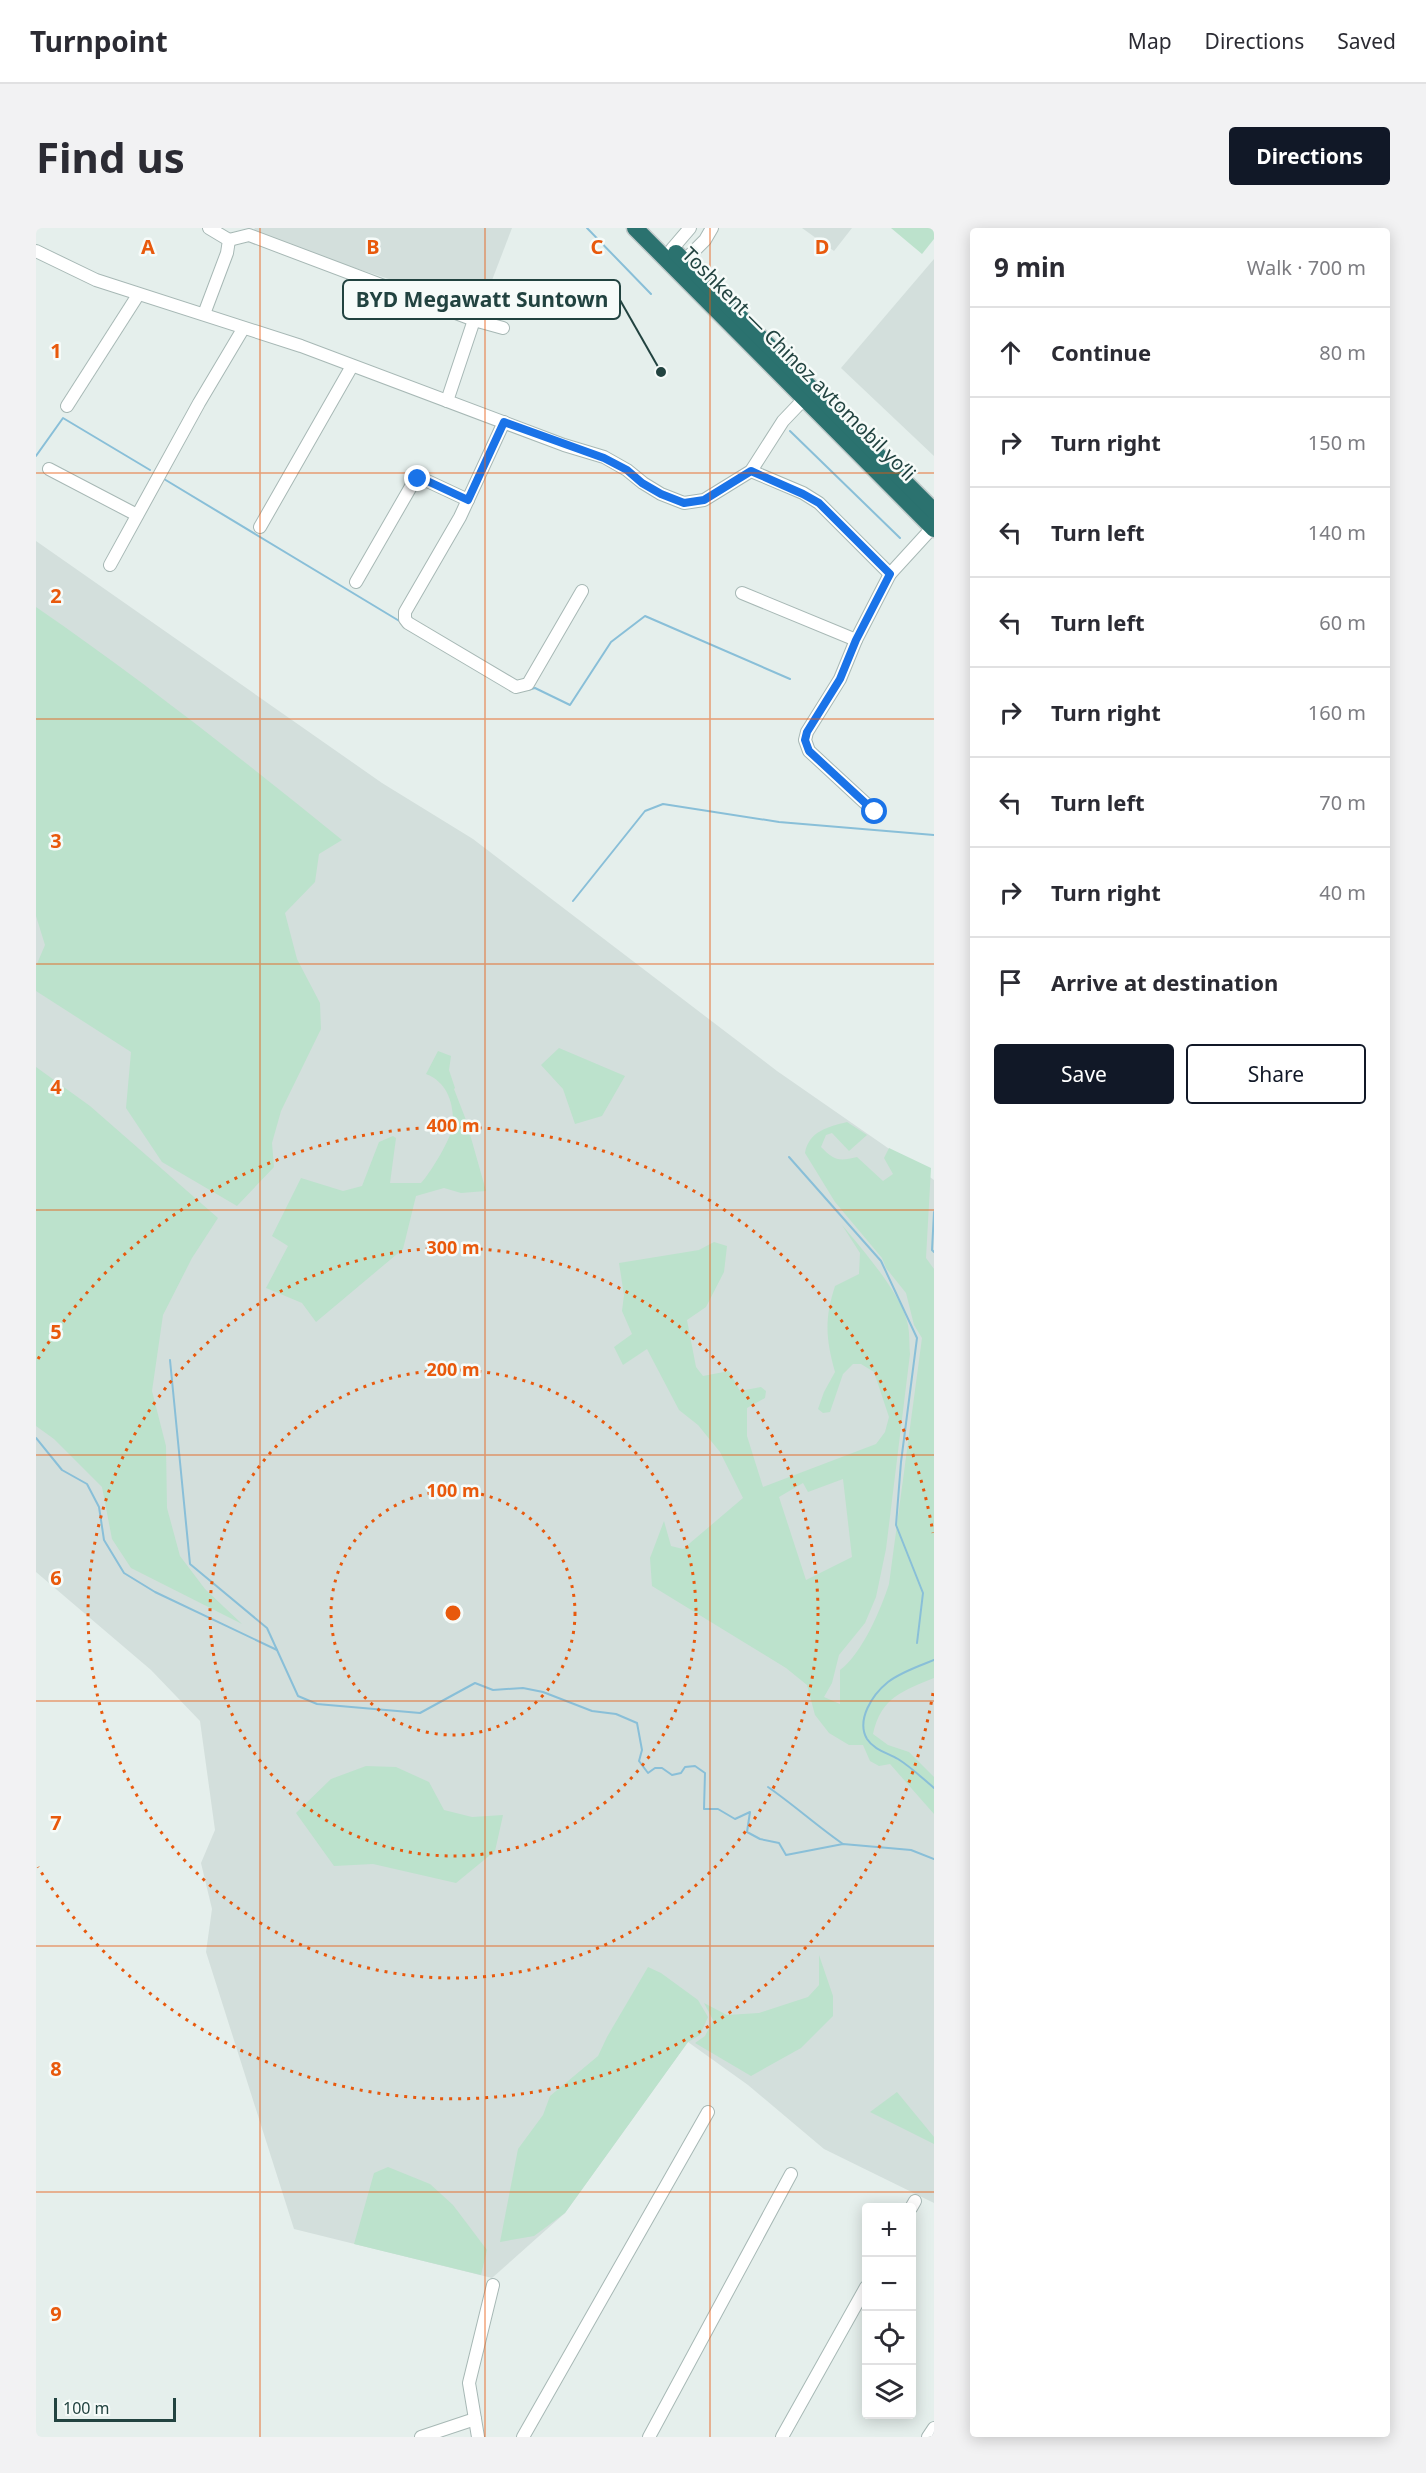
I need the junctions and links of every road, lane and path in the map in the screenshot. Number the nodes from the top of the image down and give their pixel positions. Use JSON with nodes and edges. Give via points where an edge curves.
{"nodes":[{"id":1,"x":209,"y":228,"type":"edge"},
{"id":2,"x":635,"y":228,"type":"edge"},
{"id":3,"x":651,"y":228,"type":"edge"},
{"id":4,"x":690,"y":228,"type":"edge"},
{"id":5,"x":712,"y":228,"type":"edge"},
{"id":6,"x":229,"y":240,"type":"junction"},
{"id":7,"x":36,"y":251,"type":"edge"},
{"id":8,"x":678,"y":255,"type":"junction"},
{"id":9,"x":138,"y":295,"type":"junction"},
{"id":10,"x":204,"y":314,"type":"junction"},
{"id":11,"x":474,"y":320,"type":"junction"},
{"id":12,"x":503,"y":328,"type":"dead end"},
{"id":13,"x":243,"y":329,"type":"junction"},
{"id":14,"x":352,"y":366,"type":"junction"},
{"id":15,"x":804,"y":399,"type":"junction"},
{"id":16,"x":447,"y":401,"type":"junction"},
{"id":17,"x":67,"y":406,"type":"dead end"},
{"id":18,"x":504,"y":422,"type":"junction"},
{"id":19,"x":49,"y":469,"type":"dead end"},
{"id":20,"x":751,"y":471,"type":"junction"},
{"id":21,"x":468,"y":500,"type":"junction"},
{"id":22,"x":137,"y":516,"type":"junction"},
{"id":23,"x":934,"y":523,"type":"edge"},
{"id":24,"x":260,"y":527,"type":"dead end"},
{"id":25,"x":110,"y":565,"type":"dead end"},
{"id":26,"x":890,"y":574,"type":"junction"},
{"id":27,"x":356,"y":582,"type":"dead end"},
{"id":28,"x":582,"y":591,"type":"dead end"},
{"id":29,"x":742,"y":593,"type":"dead end"},
{"id":30,"x":856,"y":640,"type":"junction"},
{"id":31,"x":875,"y":812,"type":"dead end"},
{"id":32,"x":708,"y":2112,"type":"dead end"},
{"id":33,"x":792,"y":2174,"type":"dead end"},
{"id":34,"x":493,"y":2285,"type":"dead end"},
{"id":35,"x":862,"y":2296,"type":"edge"},
{"id":36,"x":475,"y":2419,"type":"junction"},
{"id":37,"x":934,"y":2428,"type":"edge"},
{"id":38,"x":421,"y":2437,"type":"edge"},
{"id":39,"x":478,"y":2437,"type":"edge"},
{"id":40,"x":523,"y":2437,"type":"edge"},
{"id":41,"x":649,"y":2437,"type":"edge"},
{"id":42,"x":782,"y":2437,"type":"edge"},
{"id":43,"x":928,"y":2437,"type":"edge"}],
"edges":[{"from":1,"to":6,"type":"street"},
{"from":2,"to":15,"type":"highway","name":"Toshkent — Chinoz avtomobil yoʻli"},
{"from":3,"to":8,"type":"highway","name":"Toshkent — Chinoz avtomobil yoʻli"},
{"from":4,"to":8,"type":"street"},
{"from":5,"to":8,"type":"street","via":[[705,240]]},
{"from":6,"to":10,"type":"street"},
{"from":6,"to":11,"type":"street","via":[[249,235]]},
{"from":7,"to":9,"type":"street"},
{"from":8,"to":23,"type":"highway","name":"Toshkent — Chinoz avtomobil yoʻli"},
{"from":9,"to":10,"type":"street"},
{"from":9,"to":17,"type":"street"},
{"from":10,"to":13,"type":"street"},
{"from":11,"to":12,"type":"street"},
{"from":11,"to":16,"type":"street"},
{"from":13,"to":14,"type":"street"},
{"from":13,"to":22,"type":"street"},
{"from":14,"to":16,"type":"street"},
{"from":14,"to":24,"type":"street"},
{"from":15,"to":20,"type":"street","via":[[783,421]]},
{"from":15,"to":23,"type":"highway","name":"Toshkent — Chinoz avtomobil yoʻli"},
{"from":16,"to":18,"type":"street"},
{"from":18,"to":20,"type":"street","via":[[604,458],[661,494],[684,503],[704,500]]},
{"from":18,"to":21,"type":"street"},
{"from":19,"to":22,"type":"street"},
{"from":20,"to":26,"type":"street","via":[[819,503]]},
{"from":21,"to":27,"type":"street","via":[[418,479]]},
{"from":21,"to":28,"type":"street","via":[[405,612],[408,623],[516,687],[523,687]]},
{"from":22,"to":25,"type":"street"},
{"from":23,"to":26,"type":"street"},
{"from":26,"to":30,"type":"street"},
{"from":29,"to":30,"type":"street"},
{"from":30,"to":31,"type":"street","via":[[840,679],[805,740],[809,751]]},
{"from":32,"to":40,"type":"street"},
{"from":33,"to":41,"type":"street"},
{"from":34,"to":36,"type":"street","via":[[469,2382]]},
{"from":35,"to":42,"type":"street"},
{"from":36,"to":38,"type":"street"},
{"from":36,"to":39,"type":"street"},
{"from":37,"to":43,"type":"street"}]}
